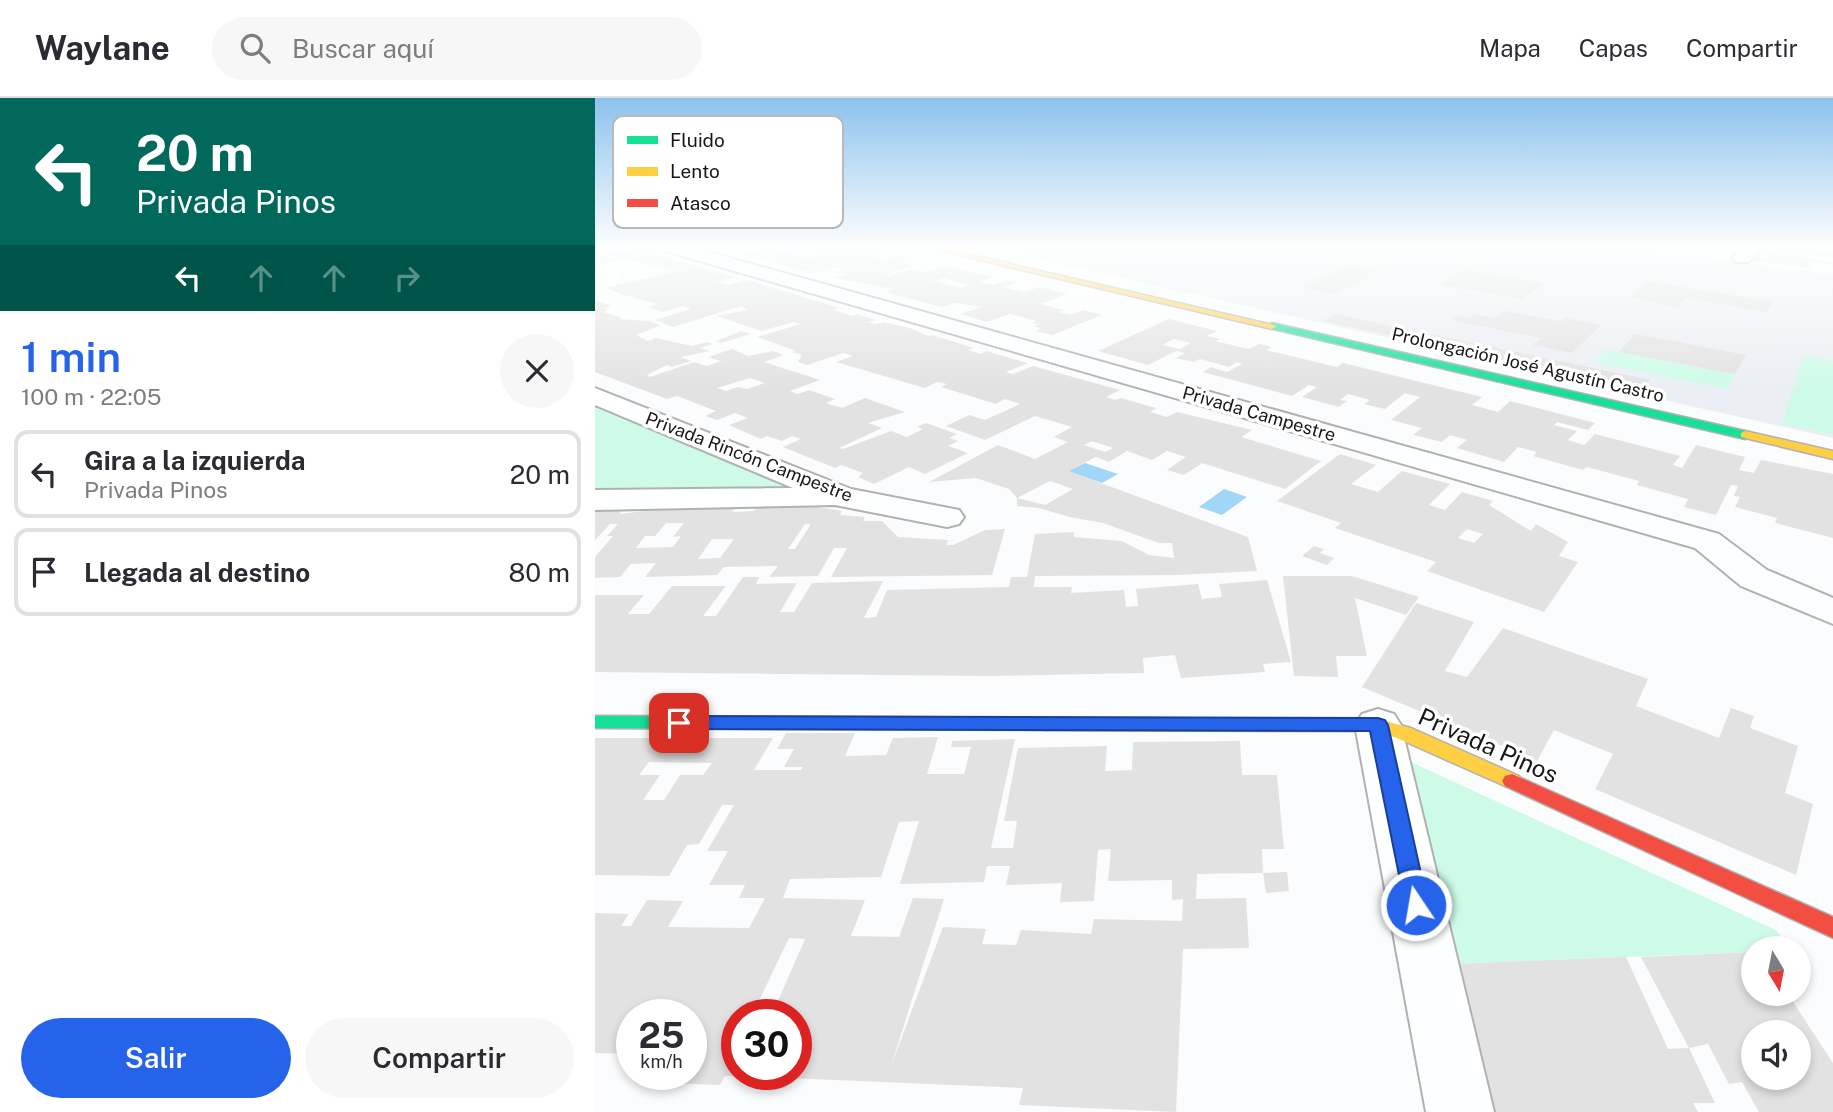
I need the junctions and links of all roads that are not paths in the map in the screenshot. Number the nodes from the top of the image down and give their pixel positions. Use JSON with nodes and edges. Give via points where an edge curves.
{"nodes":[{"id":1,"x":838,"y":294,"type":"edge"},
{"id":2,"x":1134,"y":294,"type":"edge"},
{"id":3,"x":595,"y":396,"type":"edge"},
{"id":4,"x":1833,"y":455,"type":"edge"},
{"id":5,"x":843,"y":497,"type":"junction"},
{"id":6,"x":595,"y":500,"type":"edge"},
{"id":7,"x":947,"y":517,"type":"dead end"},
{"id":8,"x":1833,"y":611,"type":"edge"},
{"id":9,"x":595,"y":722,"type":"edge"},
{"id":10,"x":1378,"y":725,"type":"junction"},
{"id":11,"x":1833,"y":928,"type":"edge"},
{"id":12,"x":1460,"y":1112,"type":"edge"}],
"edges":[{"from":1,"to":8,"type":"street","name":"Privada Campestre","via":[[1707,541],[1754,578]]},
{"from":2,"to":4,"type":"main road","name":"Prolongación José Agustín Castro"},
{"from":3,"to":5,"type":"street","name":"Privada Rincón Campestre"},
{"from":5,"to":6,"type":"street"},
{"from":5,"to":7,"type":"street","name":"Privada Rincón Campestre"},
{"from":9,"to":10,"type":"main road","name":"Privada Pinos"},
{"from":10,"to":11,"type":"main road","name":"Privada Pinos"},
{"from":10,"to":12,"type":"street"}]}
